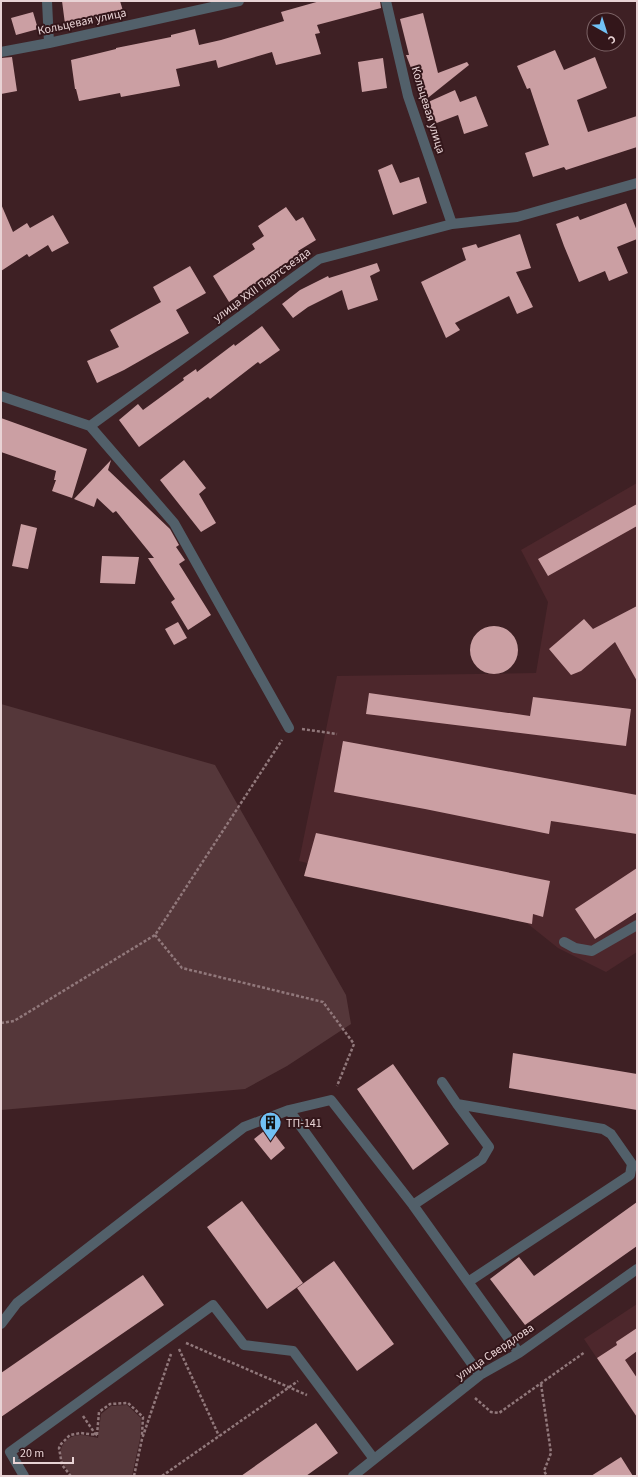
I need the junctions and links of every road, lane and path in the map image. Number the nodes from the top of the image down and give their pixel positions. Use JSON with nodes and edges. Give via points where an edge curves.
{"nodes":[{"id":1,"x":47,"y":1,"type":"edge"},
{"id":2,"x":239,"y":1,"type":"edge"},
{"id":3,"x":386,"y":1,"type":"edge"},
{"id":4,"x":49,"y":43,"type":"junction"},
{"id":5,"x":1,"y":52,"type":"edge"},
{"id":6,"x":637,"y":183,"type":"edge"},
{"id":7,"x":452,"y":224,"type":"junction"},
{"id":8,"x":1,"y":396,"type":"edge"},
{"id":9,"x":90,"y":426,"type":"junction"},
{"id":10,"x":289,"y":728,"type":"junction"},
{"id":11,"x":337,"y":734,"type":"dead end"},
{"id":12,"x":637,"y":925,"type":"edge"},
{"id":13,"x":155,"y":935,"type":"junction"},
{"id":14,"x":564,"y":942,"type":"dead end"},
{"id":15,"x":1,"y":1023,"type":"edge"},
{"id":16,"x":442,"y":1082,"type":"dead end"},
{"id":17,"x":331,"y":1100,"type":"junction"},
{"id":18,"x":457,"y":1104,"type":"junction"},
{"id":19,"x":289,"y":1110,"type":"junction"},
{"id":20,"x":413,"y":1206,"type":"junction"},
{"id":21,"x":637,"y":1269,"type":"edge"},
{"id":22,"x":468,"y":1282,"type":"junction"},
{"id":23,"x":1,"y":1324,"type":"edge"},
{"id":24,"x":184,"y":1342,"type":"dead end"},
{"id":25,"x":179,"y":1349,"type":"dead end"},
{"id":26,"x":172,"y":1352,"type":"dead end"},
{"id":27,"x":585,"y":1352,"type":"dead end"},
{"id":28,"x":519,"y":1353,"type":"junction"},
{"id":29,"x":310,"y":1373,"type":"junction"},
{"id":30,"x":480,"y":1375,"type":"junction"},
{"id":31,"x":541,"y":1384,"type":"junction"},
{"id":32,"x":289,"y":1387,"type":"junction"},
{"id":33,"x":464,"y":1388,"type":"junction"},
{"id":34,"x":309,"y":1396,"type":"dead end"},
{"id":35,"x":76,"y":1404,"type":"junction"},
{"id":36,"x":97,"y":1435,"type":"junction"},
{"id":37,"x":219,"y":1436,"type":"junction"},
{"id":38,"x":142,"y":1439,"type":"junction"},
{"id":39,"x":5,"y":1450,"type":"edge"},
{"id":40,"x":374,"y":1459,"type":"junction"},
{"id":41,"x":24,"y":1476,"type":"edge"},
{"id":42,"x":71,"y":1476,"type":"edge"},
{"id":43,"x":134,"y":1476,"type":"edge"},
{"id":44,"x":162,"y":1476,"type":"edge"},
{"id":45,"x":353,"y":1476,"type":"edge"},
{"id":46,"x":547,"y":1476,"type":"edge"}],
"edges":[{"from":1,"to":4,"type":"street"},
{"from":2,"to":4,"type":"street","name":"Кольцевая улица"},
{"from":3,"to":7,"type":"street","name":"Кольцевая улица","via":[[408,96]]},
{"from":4,"to":5,"type":"street","name":"Кольцевая улица"},
{"from":6,"to":7,"type":"street","name":"улица XXII Партсъезда","via":[[516,217]]},
{"from":7,"to":9,"type":"street","name":"улица XXII Партсъезда","via":[[319,259]]},
{"from":8,"to":9,"type":"street"},
{"from":9,"to":10,"type":"street","via":[[174,523]]},
{"from":10,"to":11,"type":"path"},
{"from":10,"to":13,"type":"path"},
{"from":12,"to":14,"type":"street","via":[[592,951],[575,948]]},
{"from":13,"to":15,"type":"path","via":[[14,1021]]},
{"from":13,"to":17,"type":"path","via":[[182,968],[323,1002],[354,1044]]},
{"from":16,"to":18,"type":"street"},
{"from":17,"to":19,"type":"street"},
{"from":17,"to":20,"type":"street"},
{"from":18,"to":20,"type":"street","via":[[489,1146],[482,1159]]},
{"from":18,"to":22,"type":"street","via":[[603,1129],[611,1134],[632,1164],[630,1175]]},
{"from":19,"to":23,"type":"street","via":[[244,1127],[17,1303]]},
{"from":19,"to":30,"type":"street"},
{"from":20,"to":22,"type":"street"},
{"from":21,"to":28,"type":"street","name":"улица Свердлова"},
{"from":22,"to":28,"type":"street"},
{"from":24,"to":32,"type":"path"},
{"from":25,"to":37,"type":"path"},
{"from":26,"to":38,"type":"path"},
{"from":27,"to":31,"type":"path"},
{"from":28,"to":30,"type":"street","name":"улица Свердлова"},
{"from":29,"to":32,"type":"path"},
{"from":29,"to":35,"type":"street","via":[[294,1351],[244,1345],[213,1305]]},
{"from":29,"to":40,"type":"street"},
{"from":30,"to":33,"type":"street","name":"улица Свердлова"},
{"from":31,"to":33,"type":"path","via":[[496,1414]]},
{"from":31,"to":46,"type":"path","via":[[551,1453],[544,1471]]},
{"from":32,"to":34,"type":"path"},
{"from":32,"to":37,"type":"path"},
{"from":33,"to":40,"type":"street","name":"улица Свердлова"},
{"from":35,"to":36,"type":"path"},
{"from":35,"to":39,"type":"street"},
{"from":36,"to":38,"type":"path","via":[[99,1412],[110,1404],[128,1403],[143,1417]]},
{"from":36,"to":42,"type":"path","via":[[70,1435],[61,1444],[59,1448],[62,1465]]},
{"from":37,"to":44,"type":"path"},
{"from":38,"to":43,"type":"path"},
{"from":39,"to":41,"type":"street"},
{"from":40,"to":45,"type":"street","name":"улица Свердлова"}]}
